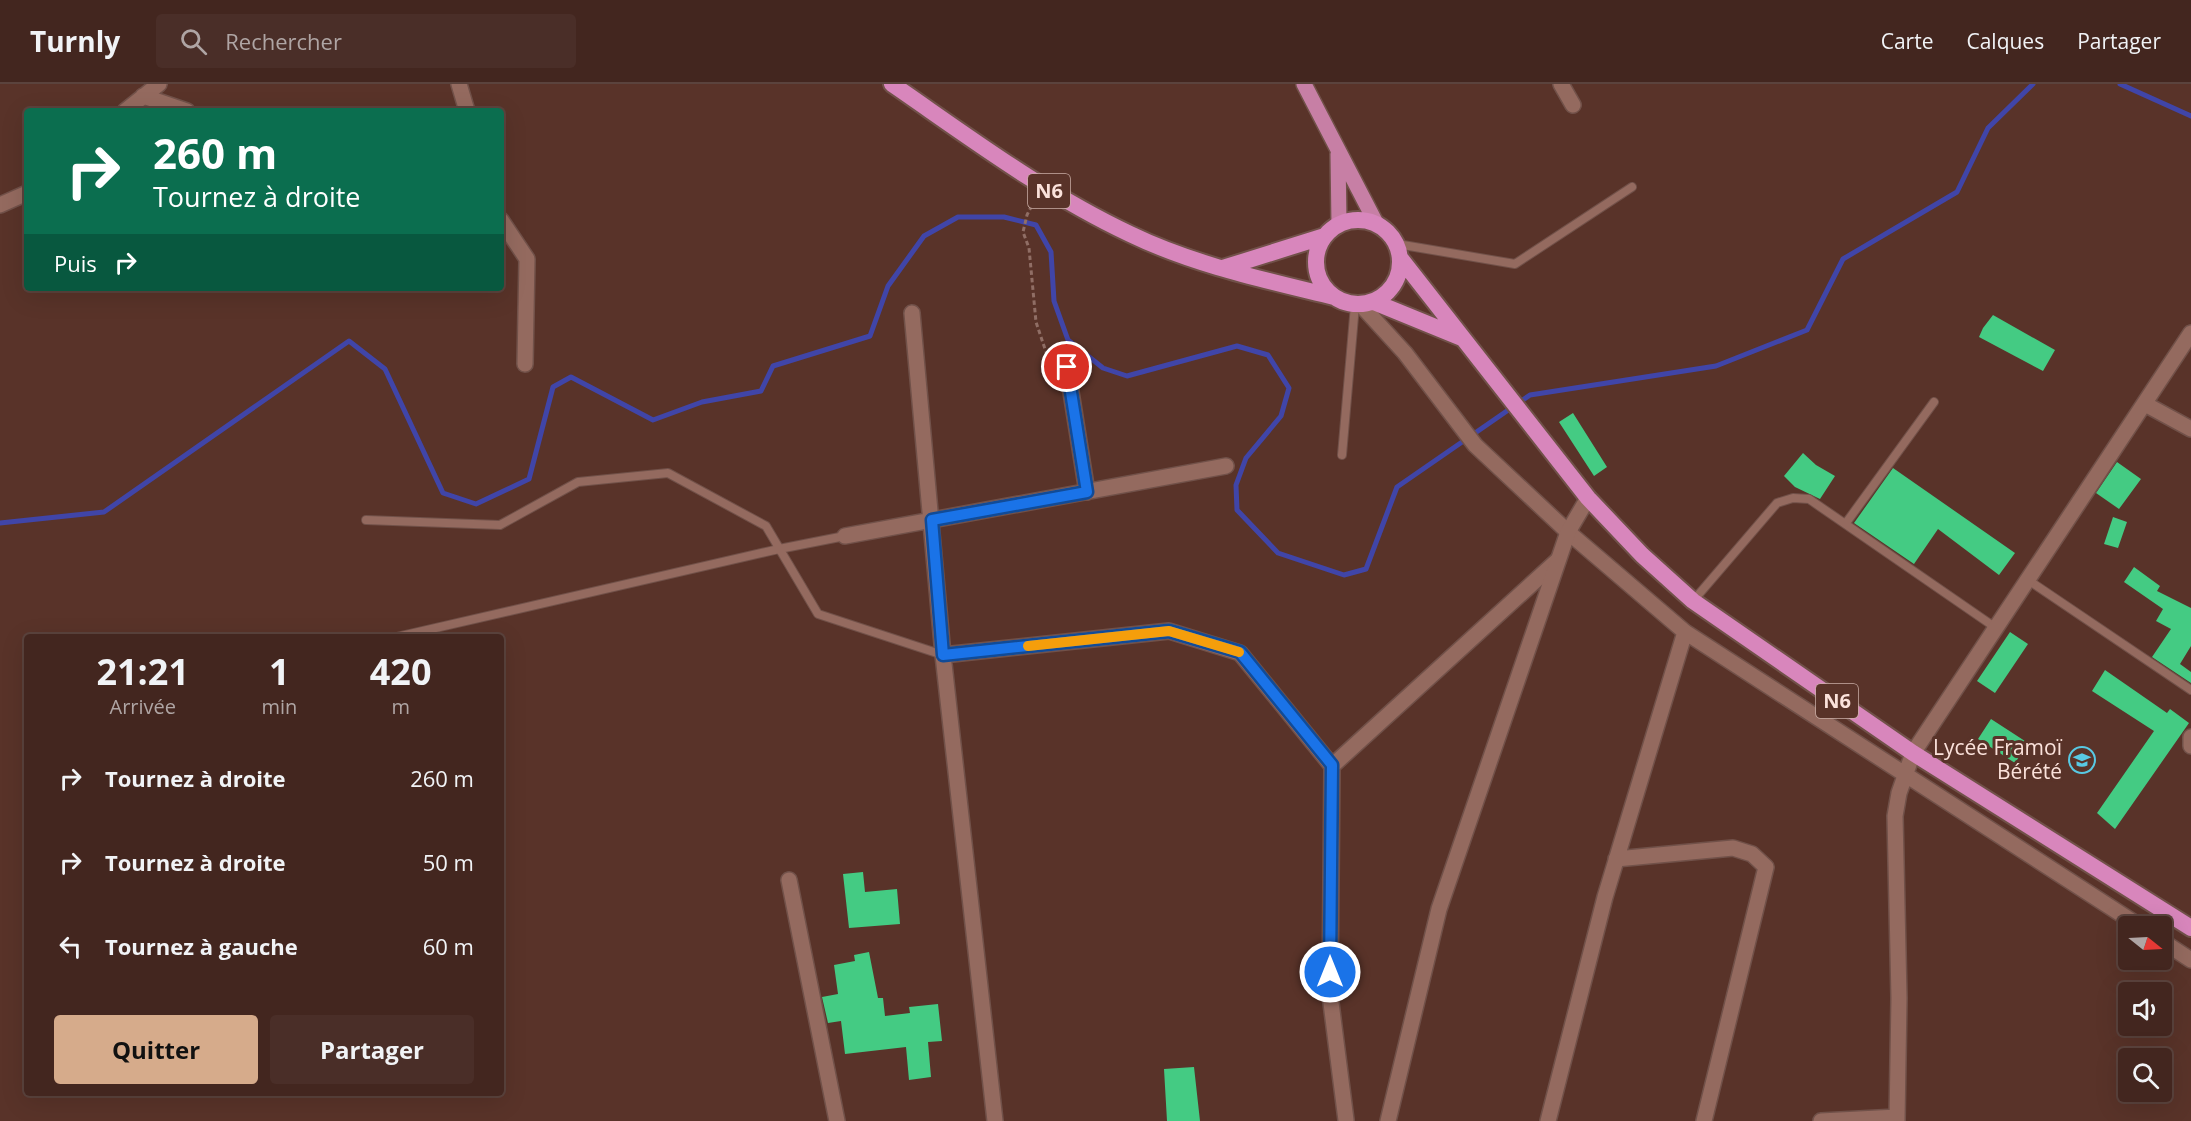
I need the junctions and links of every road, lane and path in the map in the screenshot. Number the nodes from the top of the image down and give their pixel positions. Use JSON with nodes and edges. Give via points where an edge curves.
{"nodes":[{"id":1,"x":159,"y":84,"type":"edge"},
{"id":2,"x":459,"y":84,"type":"edge"},
{"id":3,"x":892,"y":84,"type":"edge"},
{"id":4,"x":1304,"y":84,"type":"edge"},
{"id":5,"x":1561,"y":84,"type":"edge"},
{"id":6,"x":143,"y":96,"type":"junction"},
{"id":7,"x":1573,"y":105,"type":"dead end"},
{"id":8,"x":129,"y":108,"type":"edge"},
{"id":9,"x":178,"y":108,"type":"edge"},
{"id":10,"x":466,"y":108,"type":"edge"},
{"id":11,"x":1338,"y":151,"type":"junction"},
{"id":12,"x":1632,"y":187,"type":"dead end"},
{"id":13,"x":24,"y":194,"type":"edge"},
{"id":14,"x":0,"y":205,"type":"edge"},
{"id":15,"x":1027,"y":215,"type":"dead end"},
{"id":16,"x":1376,"y":223,"type":"junction"},
{"id":17,"x":1339,"y":224,"type":"junction"},
{"id":18,"x":504,"y":225,"type":"edge"},
{"id":19,"x":1324,"y":236,"type":"junction"},
{"id":20,"x":1399,"y":252,"type":"junction"},
{"id":21,"x":1222,"y":268,"type":"junction"},
{"id":22,"x":1334,"y":297,"type":"junction"},
{"id":23,"x":1363,"y":304,"type":"junction"},
{"id":24,"x":912,"y":313,"type":"dead end"},
{"id":25,"x":2191,"y":333,"type":"edge"},
{"id":26,"x":1464,"y":338,"type":"junction"},
{"id":27,"x":525,"y":364,"type":"dead end"},
{"id":28,"x":1067,"y":367,"type":"joint"},
{"id":29,"x":1934,"y":402,"type":"dead end"},
{"id":30,"x":2145,"y":404,"type":"junction"},
{"id":31,"x":2191,"y":429,"type":"edge"},
{"id":32,"x":1342,"y":455,"type":"dead end"},
{"id":33,"x":1226,"y":466,"type":"dead end"},
{"id":34,"x":1087,"y":492,"type":"junction"},
{"id":35,"x":1588,"y":498,"type":"junction"},
{"id":36,"x":366,"y":520,"type":"dead end"},
{"id":37,"x":932,"y":520,"type":"junction"},
{"id":38,"x":1846,"y":523,"type":"junction"},
{"id":39,"x":1568,"y":532,"type":"junction"},
{"id":40,"x":845,"y":536,"type":"joint"},
{"id":41,"x":779,"y":549,"type":"junction"},
{"id":42,"x":1558,"y":560,"type":"junction"},
{"id":43,"x":2028,"y":580,"type":"junction"},
{"id":44,"x":1693,"y":601,"type":"junction"},
{"id":45,"x":1996,"y":628,"type":"junction"},
{"id":46,"x":1685,"y":632,"type":"junction"},
{"id":47,"x":409,"y":634,"type":"edge"},
{"id":48,"x":943,"y":655,"type":"junction"},
{"id":49,"x":2191,"y":690,"type":"edge"},
{"id":50,"x":2191,"y":737,"type":"edge"},
{"id":51,"x":2191,"y":746,"type":"edge"},
{"id":52,"x":1912,"y":753,"type":"junction"},
{"id":53,"x":1332,"y":765,"type":"junction"},
{"id":54,"x":1905,"y":775,"type":"junction"},
{"id":55,"x":1616,"y":859,"type":"junction"},
{"id":56,"x":789,"y":880,"type":"dead end"},
{"id":57,"x":2124,"y":916,"type":"edge"},
{"id":58,"x":2191,"y":928,"type":"edge"},
{"id":59,"x":2172,"y":948,"type":"edge"},
{"id":60,"x":2191,"y":960,"type":"edge"},
{"id":61,"x":1897,"y":1119,"type":"edge"},
{"id":62,"x":837,"y":1121,"type":"edge"},
{"id":63,"x":995,"y":1121,"type":"edge"},
{"id":64,"x":1346,"y":1121,"type":"edge"},
{"id":65,"x":1388,"y":1121,"type":"edge"},
{"id":66,"x":1548,"y":1121,"type":"edge"},
{"id":67,"x":1704,"y":1121,"type":"edge"},
{"id":68,"x":1821,"y":1121,"type":"edge"}],
"edges":[{"from":1,"to":6,"type":"street"},
{"from":2,"to":10,"type":"street"},
{"from":3,"to":21,"type":"highway","number":"N6","via":[[1084,211],[1131,235]]},
{"from":4,"to":11,"type":"main road"},
{"from":5,"to":7,"type":"street"},
{"from":6,"to":8,"type":"street"},
{"from":6,"to":9,"type":"street"},
{"from":11,"to":16,"type":"main road"},
{"from":11,"to":17,"type":"main road"},
{"from":12,"to":20,"type":"lane","via":[[1515,264]]},
{"from":13,"to":14,"type":"street"},
{"from":15,"to":28,"type":"path","via":[[1023,232],[1029,248],[1036,322],[1050,364]]},
{"from":16,"to":17,"type":"highway","via":[[1351,220]]},
{"from":16,"to":20,"type":"highway","number":"N6","via":[[1388,232]]},
{"from":17,"to":19,"type":"highway"},
{"from":18,"to":27,"type":"street","via":[[526,259]]},
{"from":19,"to":21,"type":"highway"},
{"from":19,"to":22,"type":"highway","via":[[1317,254],[1317,273]]},
{"from":20,"to":23,"type":"highway","via":[[1400,272],[1394,285],[1385,295]]},
{"from":20,"to":26,"type":"highway","number":"N6"},
{"from":21,"to":22,"type":"highway","number":"N6"},
{"from":22,"to":23,"type":"highway","number":"N6"},
{"from":23,"to":26,"type":"highway","number":"N6"},
{"from":23,"to":32,"type":"lane"},
{"from":23,"to":39,"type":"street","via":[[1475,445]]},
{"from":24,"to":37,"type":"street"},
{"from":25,"to":30,"type":"street"},
{"from":26,"to":35,"type":"highway","number":"N6"},
{"from":28,"to":34,"type":"street"},
{"from":29,"to":38,"type":"lane"},
{"from":30,"to":31,"type":"street"},
{"from":30,"to":43,"type":"street"},
{"from":33,"to":34,"type":"street"},
{"from":34,"to":37,"type":"street"},
{"from":35,"to":39,"type":"street"},
{"from":35,"to":44,"type":"highway","number":"N6"},
{"from":36,"to":41,"type":"lane","via":[[500,525],[578,482],[668,473],[766,526]]},
{"from":37,"to":40,"type":"street"},
{"from":37,"to":48,"type":"street"},
{"from":38,"to":44,"type":"lane","via":[[1809,499],[1776,503]]},
{"from":38,"to":45,"type":"lane"},
{"from":39,"to":42,"type":"street"},
{"from":39,"to":46,"type":"street"},
{"from":40,"to":41,"type":"lane"},
{"from":41,"to":47,"type":"lane"},
{"from":41,"to":48,"type":"lane","via":[[818,614]]},
{"from":42,"to":53,"type":"street"},
{"from":42,"to":65,"type":"street","via":[[1439,909]]},
{"from":43,"to":45,"type":"street"},
{"from":43,"to":49,"type":"lane"},
{"from":44,"to":52,"type":"highway","number":"N6"},
{"from":45,"to":52,"type":"street"},
{"from":46,"to":54,"type":"street"},
{"from":46,"to":55,"type":"street"},
{"from":48,"to":53,"type":"street","via":[[1169,631],[1240,652]]},
{"from":48,"to":63,"type":"street"},
{"from":50,"to":51,"type":"street"},
{"from":52,"to":54,"type":"street"},
{"from":52,"to":58,"type":"highway","number":"N6"},
{"from":53,"to":64,"type":"street","via":[[1330,995]]},
{"from":54,"to":57,"type":"street"},
{"from":54,"to":61,"type":"street","via":[[1895,816]]},
{"from":55,"to":66,"type":"street"},
{"from":55,"to":67,"type":"street","via":[[1733,848],[1752,854],[1766,867]]},
{"from":56,"to":62,"type":"street"},
{"from":59,"to":60,"type":"street"},
{"from":61,"to":68,"type":"street"}]}
